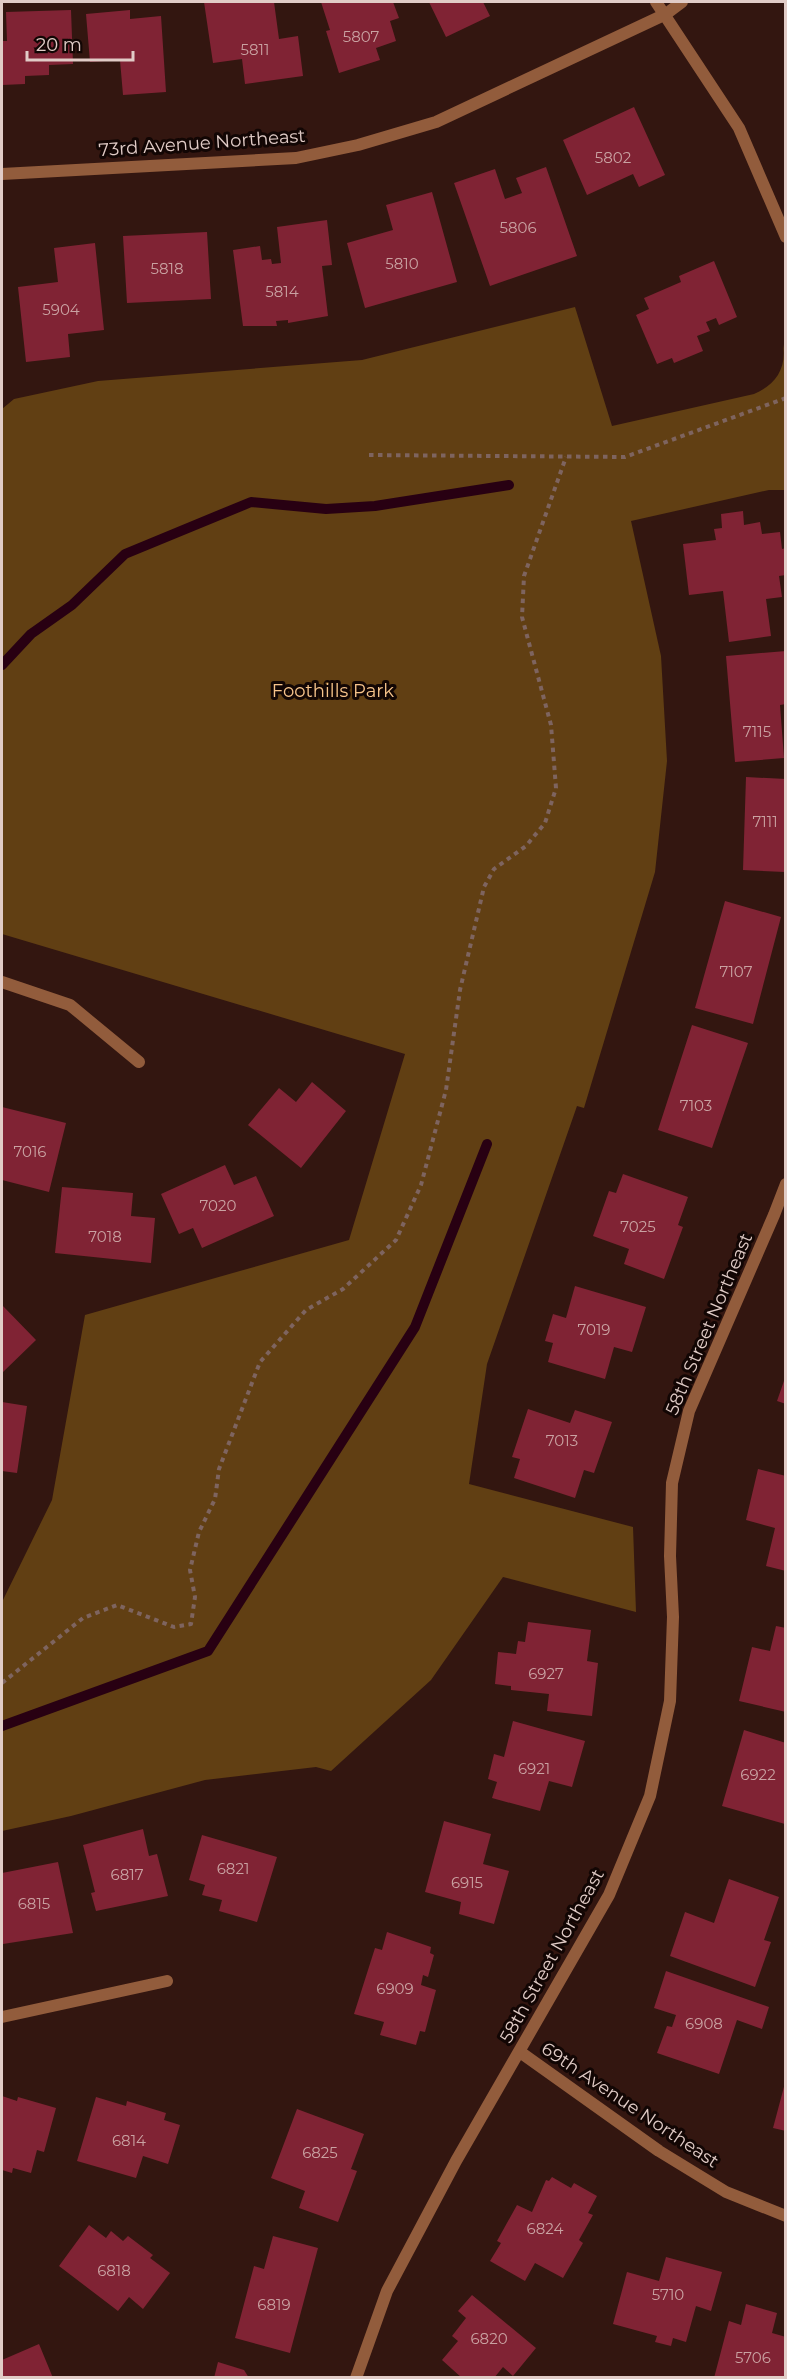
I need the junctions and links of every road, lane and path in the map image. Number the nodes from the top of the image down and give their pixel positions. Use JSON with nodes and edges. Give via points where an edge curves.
{"nodes":[{"id":1,"x":656,"y":2,"type":"edge"},
{"id":2,"x":682,"y":2,"type":"edge"},
{"id":3,"x":666,"y":14,"type":"junction"},
{"id":4,"x":2,"y":174,"type":"edge"},
{"id":5,"x":786,"y":237,"type":"edge"},
{"id":6,"x":786,"y":398,"type":"edge"},
{"id":7,"x":369,"y":455,"type":"dead end"},
{"id":8,"x":566,"y":457,"type":"junction"},
{"id":9,"x":2,"y":982,"type":"edge"},
{"id":10,"x":138,"y":1062,"type":"dead end"},
{"id":11,"x":786,"y":1184,"type":"edge"},
{"id":12,"x":2,"y":1683,"type":"edge"},
{"id":13,"x":167,"y":1981,"type":"dead end"},
{"id":14,"x":2,"y":2017,"type":"edge"},
{"id":15,"x":520,"y":2052,"type":"junction"},
{"id":16,"x":786,"y":2216,"type":"edge"},
{"id":17,"x":356,"y":2378,"type":"edge"}],
"edges":[{"from":1,"to":3,"type":"street"},
{"from":2,"to":3,"type":"street","name":"73rd Avenue Northeast"},
{"from":3,"to":4,"type":"street","name":"73rd Avenue Northeast","via":[[436,122],[358,145],[296,158]]},
{"from":3,"to":5,"type":"street","via":[[739,128]]},
{"from":6,"to":8,"type":"path","via":[[625,457]]},
{"from":7,"to":8,"type":"path"},
{"from":8,"to":12,"type":"path","via":[[524,576],[522,617],[551,725],[556,788],[545,823],[526,846],[494,869],[484,887],[460,990],[446,1090],[421,1185],[396,1240],[343,1289],[306,1310],[260,1362],[219,1469],[215,1499],[199,1532],[190,1570],[195,1597],[191,1624],[174,1627],[117,1605],[83,1618]]},
{"from":9,"to":10,"type":"street","via":[[70,1005]]},
{"from":11,"to":15,"type":"street","name":"58th Street Northeast","via":[[689,1411],[672,1483],[670,1701],[650,1796],[609,1895]]},
{"from":13,"to":14,"type":"street"},
{"from":15,"to":16,"type":"street","name":"69th Avenue Northeast","via":[[659,2151],[726,2192]]},
{"from":15,"to":17,"type":"street","name":"58th Street Northeast","via":[[387,2291]]}]}
